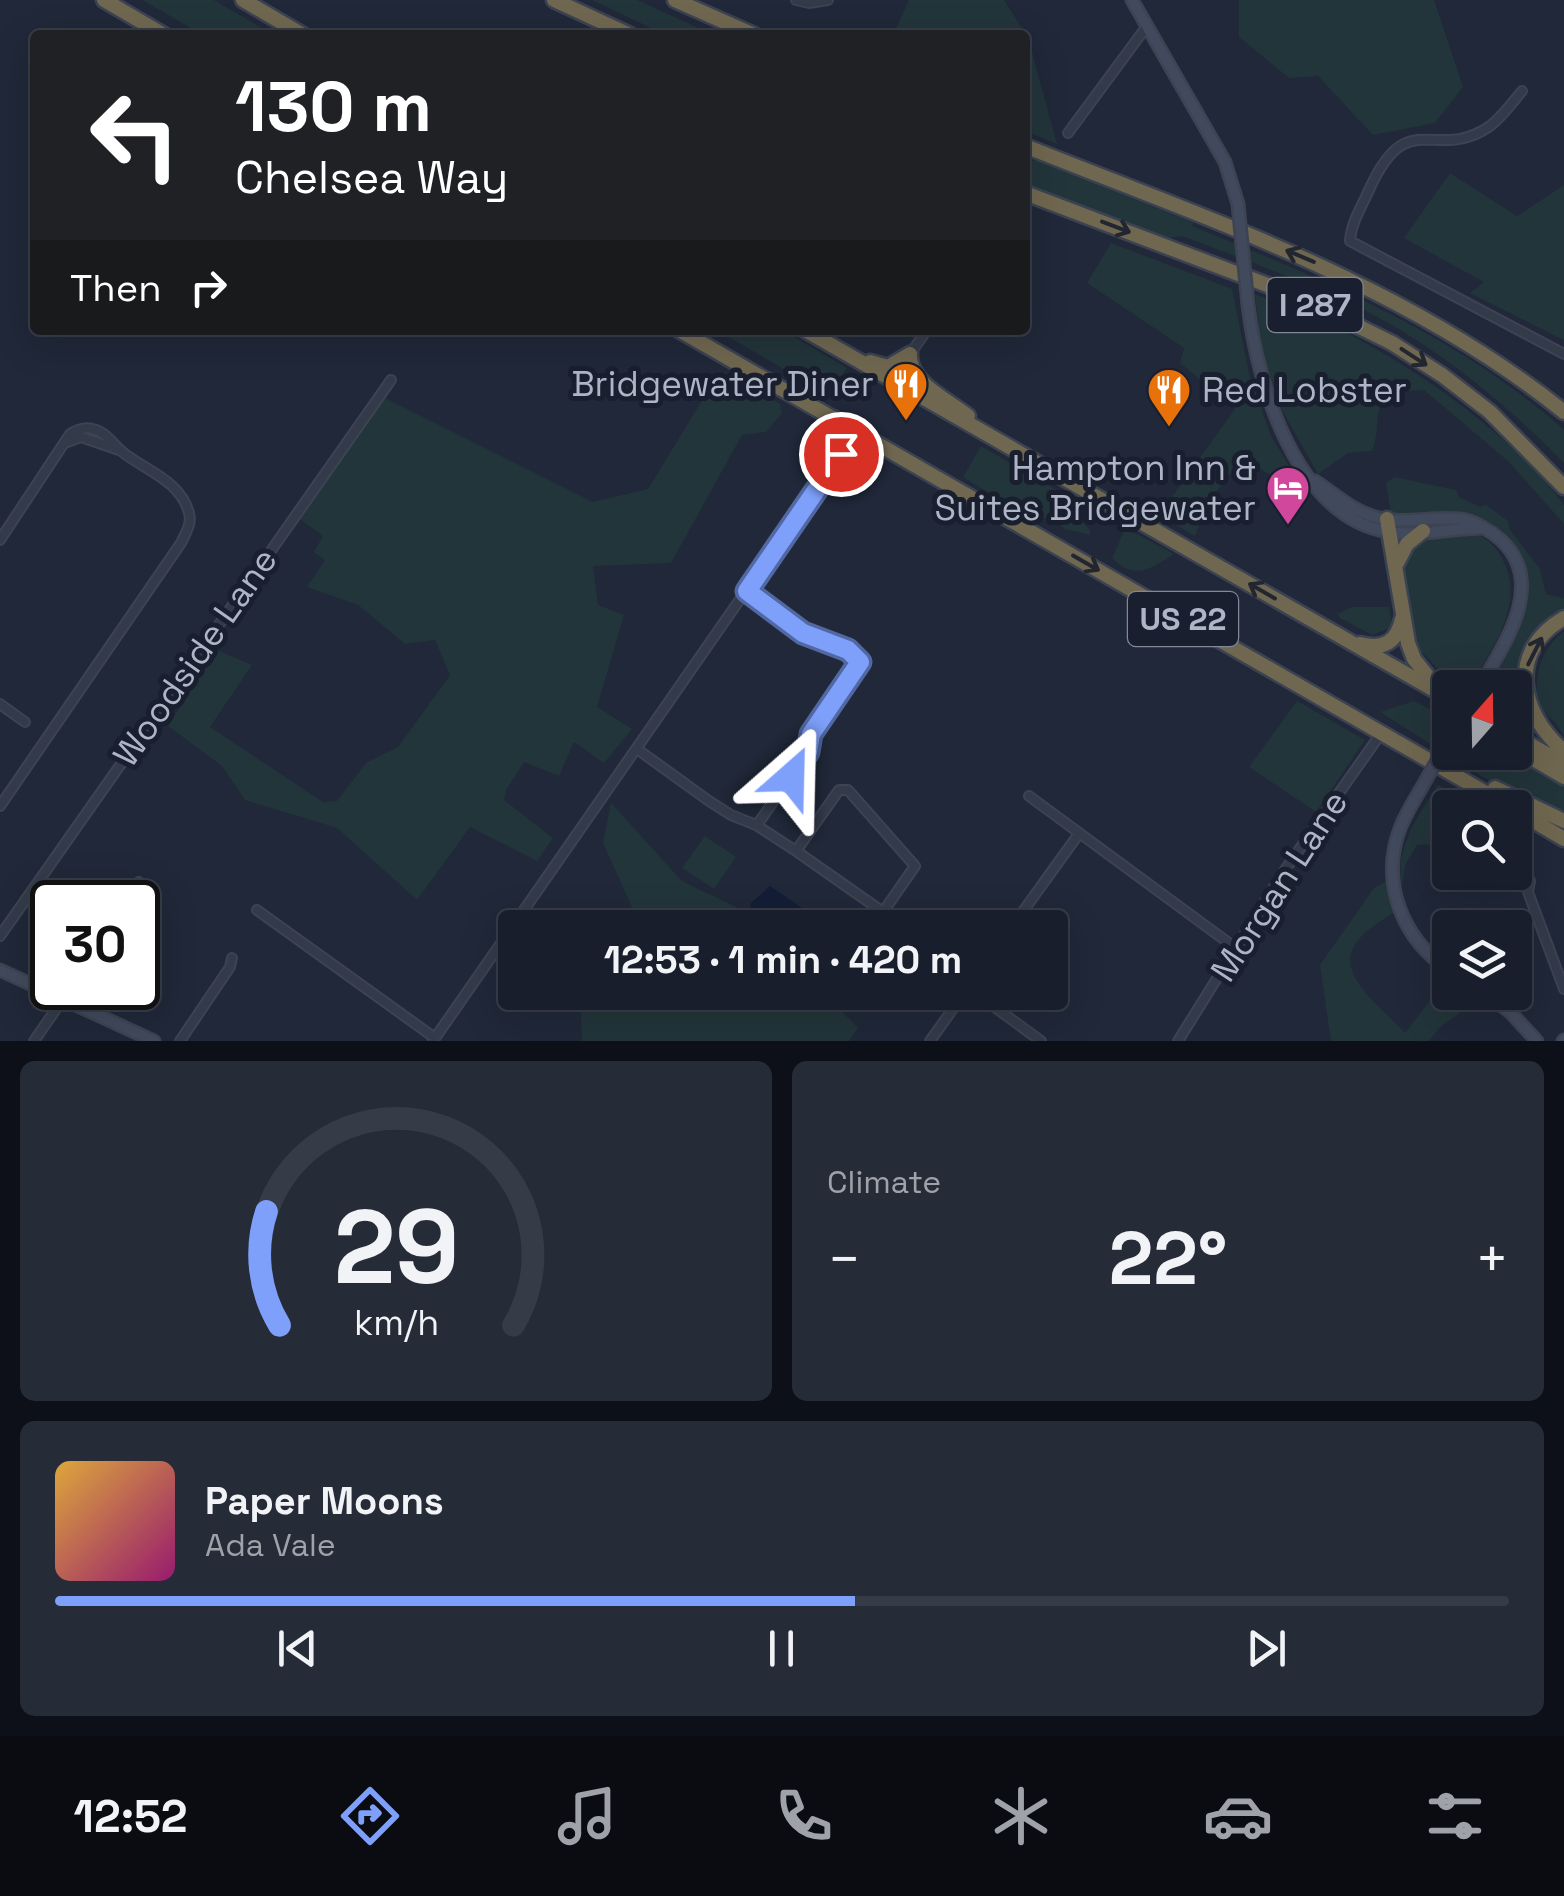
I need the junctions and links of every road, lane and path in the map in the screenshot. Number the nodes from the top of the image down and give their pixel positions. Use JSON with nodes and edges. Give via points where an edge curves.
{"nodes":[{"id":1,"x":104,"y":0,"type":"edge"},
{"id":2,"x":243,"y":0,"type":"edge"},
{"id":3,"x":554,"y":0,"type":"edge"},
{"id":4,"x":675,"y":0,"type":"edge"},
{"id":5,"x":796,"y":0,"type":"edge"},
{"id":6,"x":828,"y":0,"type":"edge"},
{"id":7,"x":1132,"y":0,"type":"edge"},
{"id":8,"x":1147,"y":26,"type":"junction"},
{"id":9,"x":155,"y":30,"type":"edge"},
{"id":10,"x":294,"y":30,"type":"edge"},
{"id":11,"x":619,"y":30,"type":"edge"},
{"id":12,"x":743,"y":30,"type":"edge"},
{"id":13,"x":1522,"y":91,"type":"dead end"},
{"id":14,"x":1068,"y":134,"type":"dead end"},
{"id":15,"x":1030,"y":148,"type":"edge"},
{"id":16,"x":1030,"y":195,"type":"edge"},
{"id":17,"x":688,"y":335,"type":"edge"},
{"id":18,"x":814,"y":335,"type":"edge"},
{"id":19,"x":923,"y":335,"type":"edge"},
{"id":20,"x":834,"y":346,"type":"junction"},
{"id":21,"x":910,"y":354,"type":"junction"},
{"id":22,"x":1564,"y":354,"type":"edge"},
{"id":23,"x":391,"y":380,"type":"dead end"},
{"id":24,"x":1564,"y":412,"type":"edge"},
{"id":25,"x":834,"y":418,"type":"junction"},
{"id":26,"x":874,"y":441,"type":"junction"},
{"id":27,"x":999,"y":442,"type":"junction"},
{"id":28,"x":841,"y":454,"type":"junction"},
{"id":29,"x":1564,"y":487,"type":"edge"},
{"id":30,"x":1388,"y":526,"type":"junction"},
{"id":31,"x":1482,"y":528,"type":"junction"},
{"id":32,"x":1423,"y":531,"type":"junction"},
{"id":33,"x":0,"y":540,"type":"edge"},
{"id":34,"x":1394,"y":568,"type":"junction"},
{"id":35,"x":747,"y":591,"type":"junction"},
{"id":36,"x":1402,"y":618,"type":"junction"},
{"id":37,"x":1564,"y":618,"type":"edge"},
{"id":38,"x":1348,"y":641,"type":"junction"},
{"id":39,"x":1384,"y":661,"type":"junction"},
{"id":40,"x":1489,"y":670,"type":"edge"},
{"id":41,"x":1432,"y":680,"type":"edge"},
{"id":42,"x":1432,"y":689,"type":"edge"},
{"id":43,"x":1432,"y":698,"type":"edge"},
{"id":44,"x":0,"y":704,"type":"edge"},
{"id":45,"x":25,"y":722,"type":"dead end"},
{"id":46,"x":1382,"y":732,"type":"junction"},
{"id":47,"x":1532,"y":746,"type":"edge"},
{"id":48,"x":637,"y":748,"type":"junction"},
{"id":49,"x":1564,"y":752,"type":"edge"},
{"id":50,"x":1532,"y":758,"type":"edge"},
{"id":51,"x":1564,"y":764,"type":"edge"},
{"id":52,"x":1432,"y":769,"type":"edge"},
{"id":53,"x":1456,"y":775,"type":"junction"},
{"id":54,"x":1564,"y":777,"type":"edge"},
{"id":55,"x":1482,"y":790,"type":"edge"},
{"id":56,"x":1029,"y":796,"type":"dead end"},
{"id":57,"x":0,"y":806,"type":"edge"},
{"id":58,"x":1532,"y":820,"type":"edge"},
{"id":59,"x":1564,"y":822,"type":"edge"},
{"id":60,"x":758,"y":826,"type":"junction"},
{"id":61,"x":1078,"y":835,"type":"junction"},
{"id":62,"x":1564,"y":839,"type":"edge"},
{"id":63,"x":796,"y":851,"type":"junction"},
{"id":64,"x":1528,"y":890,"type":"edge"},
{"id":65,"x":257,"y":910,"type":"dead end"},
{"id":66,"x":1025,"y":910,"type":"edge"},
{"id":67,"x":0,"y":936,"type":"edge"},
{"id":68,"x":1237,"y":950,"type":"junction"},
{"id":69,"x":232,"y":958,"type":"dead end"},
{"id":70,"x":1432,"y":958,"type":"edge"},
{"id":71,"x":0,"y":970,"type":"edge"},
{"id":72,"x":30,"y":981,"type":"edge"},
{"id":73,"x":1564,"y":989,"type":"edge"},
{"id":74,"x":54,"y":1010,"type":"edge"},
{"id":75,"x":97,"y":1010,"type":"edge"},
{"id":76,"x":952,"y":1010,"type":"edge"},
{"id":77,"x":999,"y":1010,"type":"edge"},
{"id":78,"x":1507,"y":1010,"type":"edge"},
{"id":79,"x":434,"y":1039,"type":"edge"},
{"id":80,"x":34,"y":1041,"type":"edge"},
{"id":81,"x":154,"y":1041,"type":"edge"},
{"id":82,"x":180,"y":1041,"type":"edge"},
{"id":83,"x":930,"y":1041,"type":"edge"},
{"id":84,"x":1041,"y":1041,"type":"edge"},
{"id":85,"x":1178,"y":1041,"type":"edge"},
{"id":86,"x":1537,"y":1041,"type":"edge"}],
"edges":[{"from":1,"to":9,"type":"highway"},
{"from":2,"to":10,"type":"highway"},
{"from":3,"to":11,"type":"highway"},
{"from":4,"to":12,"type":"highway"},
{"from":5,"to":6,"type":"street"},
{"from":7,"to":8,"type":"street"},
{"from":8,"to":14,"type":"street"},
{"from":8,"to":30,"type":"street","bridge":true,"via":[[1226,162],[1238,204],[1254,354],[1269,402],[1325,498],[1344,515]]},
{"from":13,"to":22,"type":"street","via":[[1490,126],[1395,146],[1380,164],[1350,241]]},
{"from":24,"to":15,"type":"highway","number":"I 287","one_way":true,"via":[[1434,324],[1344,275]]},
{"from":16,"to":29,"type":"highway","number":"I 287","one_way":true,"via":[[1299,298],[1392,342],[1490,412]]},
{"from":17,"to":25,"type":"highway","number":"US 22"},
{"from":18,"to":20,"type":"highway","number":"US 22"},
{"from":19,"to":21,"type":"street"},
{"from":20,"to":21,"type":"highway","via":[[882,366]]},
{"from":20,"to":27,"type":"highway","number":"US 22"},
{"from":21,"to":27,"type":"highway","via":[[918,378]]},
{"from":23,"to":67,"type":"street","name":"Woodside Lane"},
{"from":25,"to":26,"type":"highway","number":"US 22"},
{"from":25,"to":28,"type":"highway"},
{"from":26,"to":28,"type":"highway"},
{"from":26,"to":46,"type":"highway","number":"US 22","one_way":true},
{"from":38,"to":27,"type":"highway","number":"US 22","one_way":true},
{"from":28,"to":35,"type":"street"},
{"from":30,"to":31,"type":"street","via":[[1462,518]]},
{"from":30,"to":32,"type":"street"},
{"from":30,"to":34,"type":"highway"},
{"from":31,"to":32,"type":"street"},
{"from":31,"to":40,"type":"street","via":[[1512,554],[1521,589],[1516,621]]},
{"from":32,"to":34,"type":"highway"},
{"from":33,"to":57,"type":"street","via":[[65,444],[80,437],[119,450],[169,483],[188,508],[190,525],[180,542]]},
{"from":34,"to":36,"type":"highway"},
{"from":35,"to":48,"type":"street"},
{"from":35,"to":60,"type":"street","via":[[803,633],[848,650],[860,662]]},
{"from":36,"to":38,"type":"highway","via":[[1388,644]]},
{"from":36,"to":41,"type":"highway","via":[[1414,659]]},
{"from":49,"to":37,"type":"highway","one_way":true,"via":[[1534,717],[1525,684],[1536,644]]},
{"from":38,"to":39,"type":"highway","number":"US 22"},
{"from":39,"to":42,"type":"highway","number":"US 22"},
{"from":39,"to":43,"type":"highway","via":[[1391,674]]},
{"from":44,"to":45,"type":"street"},
{"from":46,"to":53,"type":"highway","number":"US 22"},
{"from":46,"to":68,"type":"street","name":"Morgan Lane"},
{"from":47,"to":51,"type":"highway"},
{"from":48,"to":60,"type":"street","via":[[709,801]]},
{"from":48,"to":79,"type":"street"},
{"from":50,"to":54,"type":"highway"},
{"from":52,"to":70,"type":"street","bridge":true,"via":[[1397,839],[1394,888],[1412,936]]},
{"from":53,"to":55,"type":"highway","number":"US 22"},
{"from":53,"to":59,"type":"highway"},
{"from":56,"to":61,"type":"street"},
{"from":58,"to":62,"type":"highway","number":"US 22"},
{"from":60,"to":63,"type":"street"},
{"from":61,"to":66,"type":"street"},
{"from":61,"to":68,"type":"street"},
{"from":63,"to":63,"type":"street","via":[[883,912],[915,866],[848,790],[839,790]]},
{"from":64,"to":73,"type":"street"},
{"from":65,"to":79,"type":"street"},
{"from":68,"to":85,"type":"street","name":"Morgan Lane"},
{"from":69,"to":82,"type":"street"},
{"from":71,"to":72,"type":"street"},
{"from":74,"to":80,"type":"street"},
{"from":75,"to":81,"type":"street"},
{"from":76,"to":83,"type":"street"},
{"from":77,"to":84,"type":"street"},
{"from":78,"to":86,"type":"street"}]}
